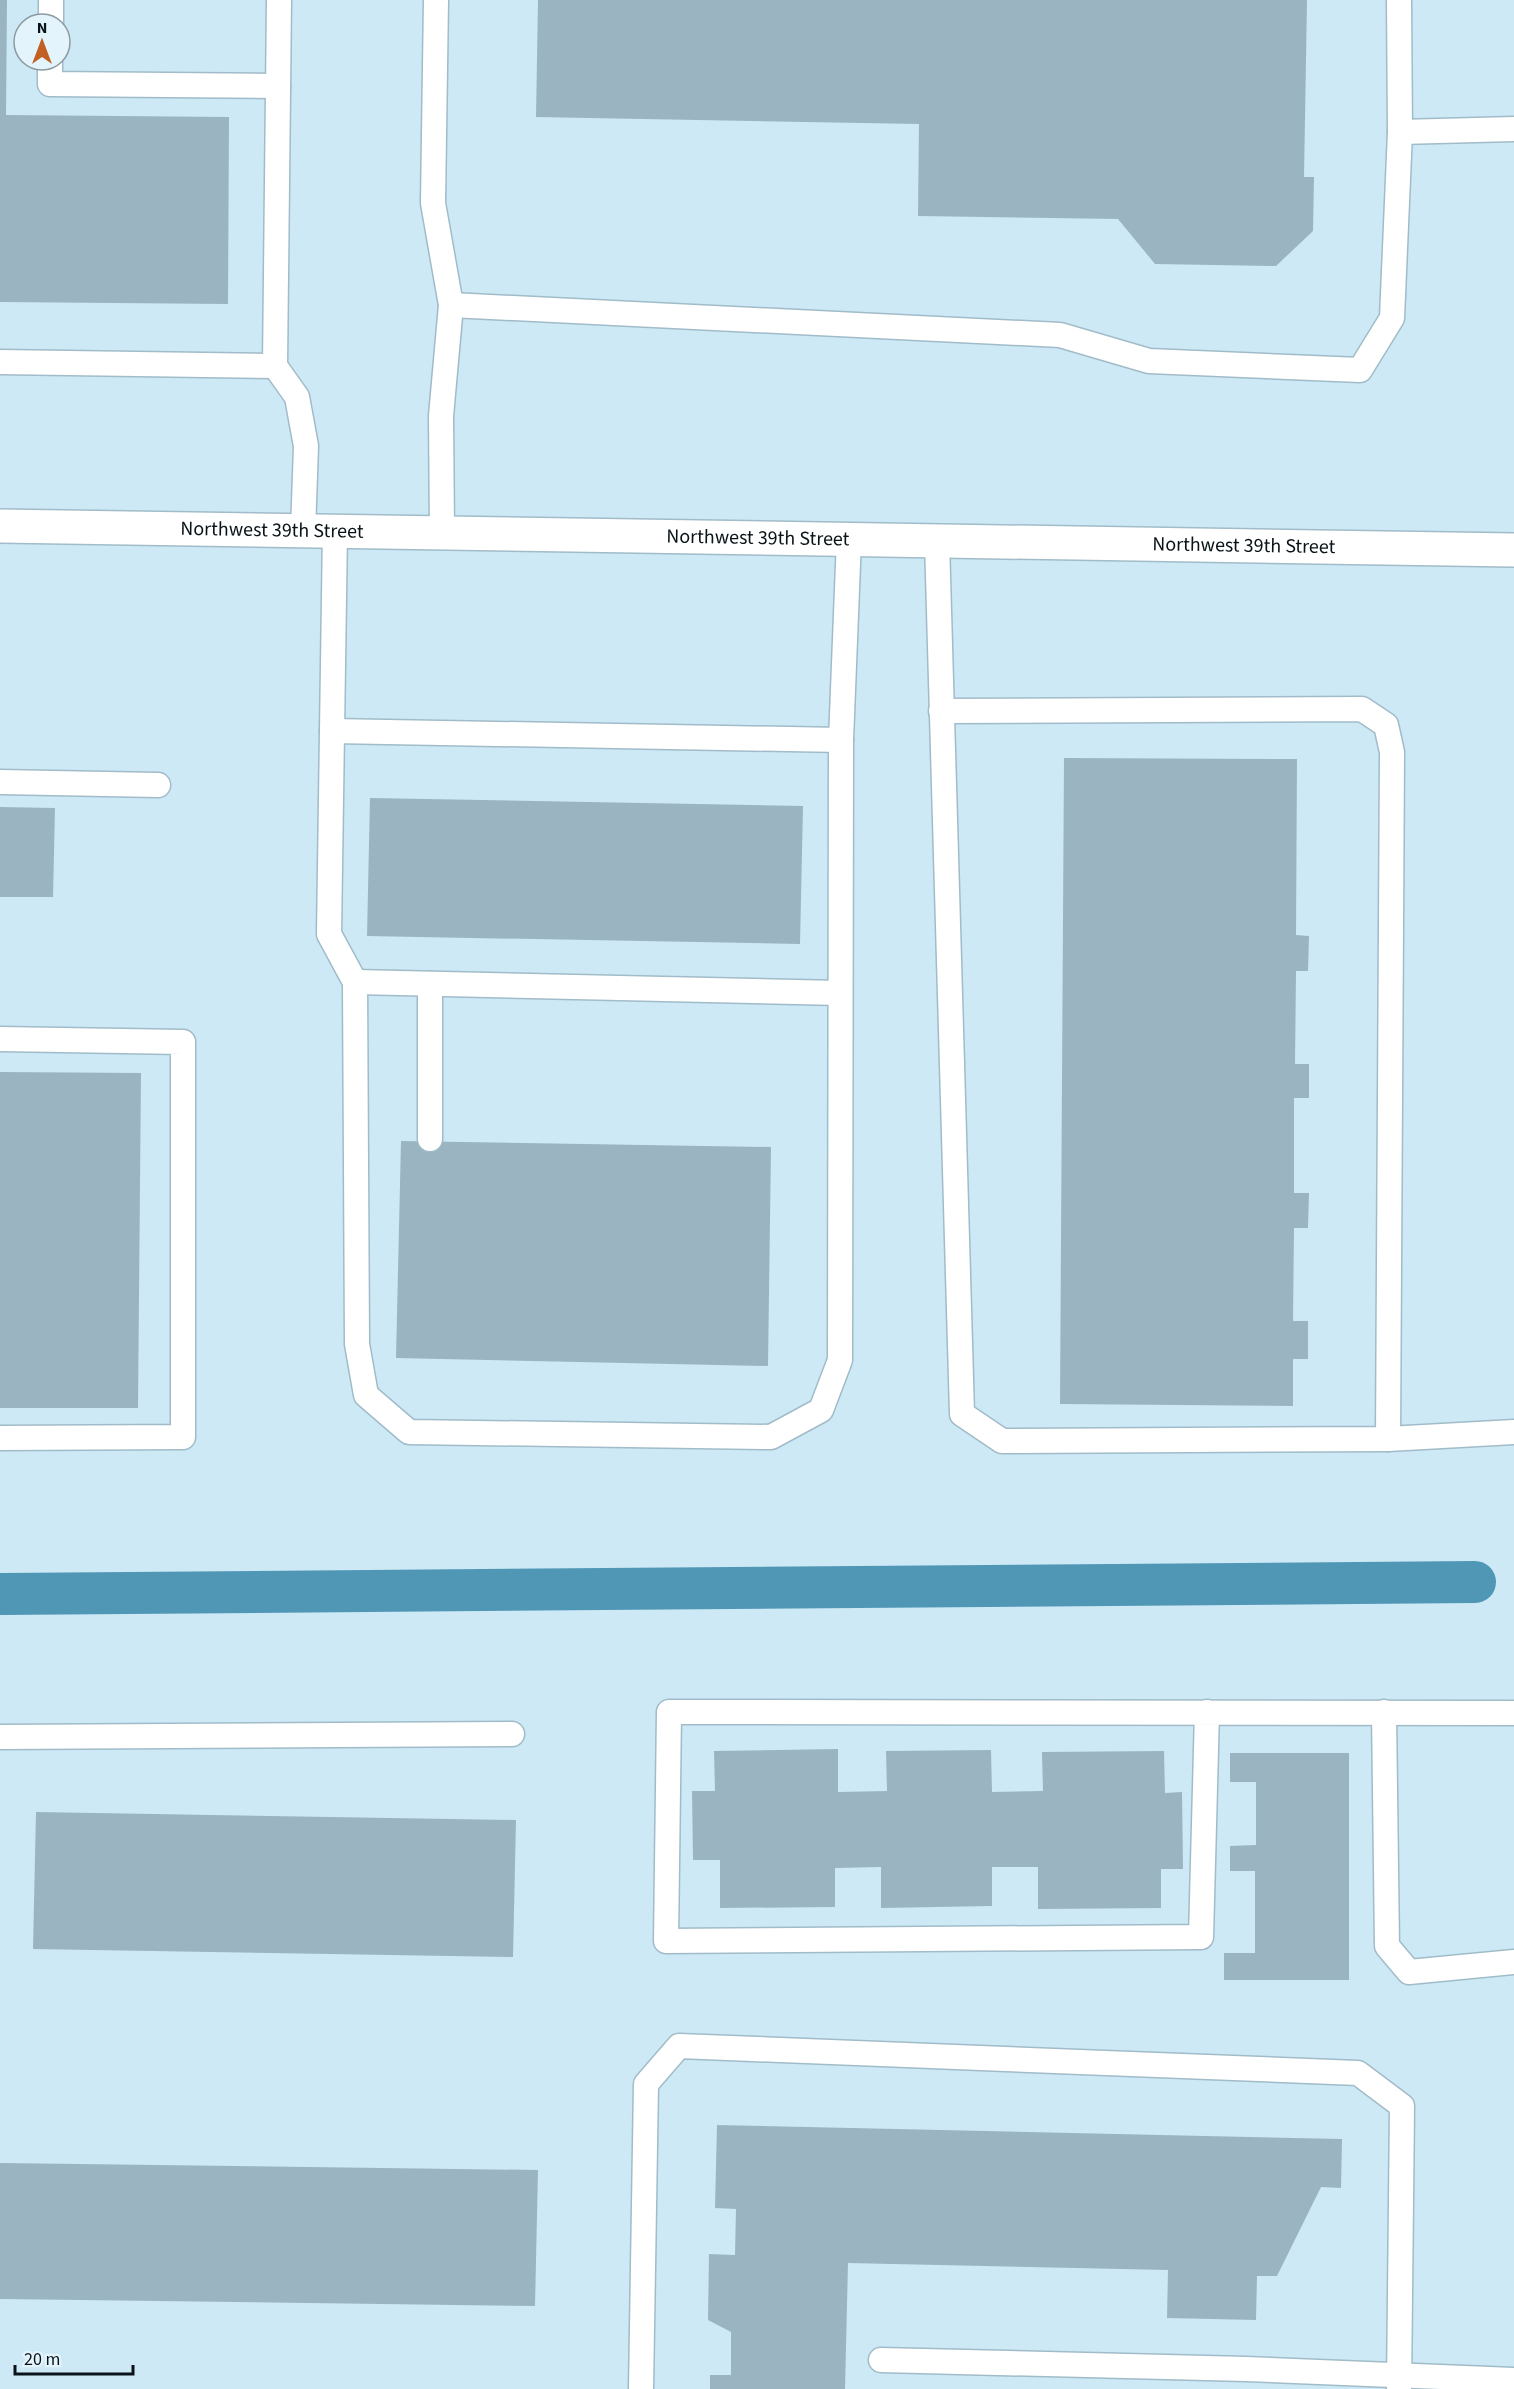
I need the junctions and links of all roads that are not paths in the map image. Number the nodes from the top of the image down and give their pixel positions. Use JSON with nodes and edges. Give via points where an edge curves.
{"nodes":[{"id":1,"x":279,"y":0,"type":"edge"},
{"id":2,"x":436,"y":0,"type":"edge"},
{"id":3,"x":1399,"y":0,"type":"edge"},
{"id":4,"x":50,"y":72,"type":"edge"},
{"id":5,"x":278,"y":86,"type":"junction"},
{"id":6,"x":1514,"y":129,"type":"edge"},
{"id":7,"x":1400,"y":132,"type":"junction"},
{"id":8,"x":451,"y":305,"type":"junction"},
{"id":9,"x":0,"y":362,"type":"edge"},
{"id":10,"x":275,"y":366,"type":"junction"},
{"id":11,"x":0,"y":526,"type":"edge"},
{"id":12,"x":303,"y":531,"type":"junction"},
{"id":13,"x":335,"y":531,"type":"junction"},
{"id":14,"x":442,"y":533,"type":"junction"},
{"id":15,"x":849,"y":539,"type":"junction"},
{"id":16,"x":937,"y":541,"type":"junction"},
{"id":17,"x":1514,"y":550,"type":"edge"},
{"id":18,"x":941,"y":711,"type":"junction"},
{"id":19,"x":332,"y":730,"type":"junction"},
{"id":20,"x":841,"y":740,"type":"junction"},
{"id":21,"x":0,"y":782,"type":"edge"},
{"id":22,"x":158,"y":785,"type":"dead end"},
{"id":23,"x":355,"y":982,"type":"junction"},
{"id":24,"x":430,"y":984,"type":"junction"},
{"id":25,"x":840,"y":993,"type":"junction"},
{"id":26,"x":0,"y":1039,"type":"edge"},
{"id":27,"x":430,"y":1139,"type":"dead end"},
{"id":28,"x":1514,"y":1432,"type":"edge"},
{"id":29,"x":0,"y":1438,"type":"edge"},
{"id":30,"x":1388,"y":1439,"type":"junction"},
{"id":31,"x":1207,"y":1712,"type":"junction"},
{"id":32,"x":1384,"y":1712,"type":"junction"},
{"id":33,"x":1514,"y":1713,"type":"edge"},
{"id":34,"x":512,"y":1734,"type":"dead end"},
{"id":35,"x":0,"y":1737,"type":"edge"},
{"id":36,"x":1514,"y":1962,"type":"edge"},
{"id":37,"x":881,"y":2360,"type":"dead end"},
{"id":38,"x":1514,"y":2380,"type":"edge"},
{"id":39,"x":1399,"y":2382,"type":"edge"},
{"id":40,"x":641,"y":2389,"type":"edge"}],
"edges":[{"from":1,"to":5,"type":"lane"},
{"from":2,"to":8,"type":"lane","via":[[433,203]]},
{"from":3,"to":7,"type":"lane"},
{"from":4,"to":5,"type":"lane","via":[[50,84]]},
{"from":5,"to":10,"type":"lane"},
{"from":6,"to":7,"type":"lane"},
{"from":7,"to":8,"type":"lane","via":[[1392,318],[1360,370],[1149,361],[1060,335]]},
{"from":8,"to":14,"type":"lane","via":[[441,416]]},
{"from":9,"to":10,"type":"lane"},
{"from":10,"to":12,"type":"lane","via":[[297,398],[306,446]]},
{"from":11,"to":12,"type":"street","name":"Northwest 39th Street"},
{"from":12,"to":13,"type":"street","name":"Northwest 39th Street"},
{"from":13,"to":14,"type":"street","name":"Northwest 39th Street"},
{"from":13,"to":19,"type":"lane"},
{"from":14,"to":15,"type":"street","name":"Northwest 39th Street"},
{"from":15,"to":16,"type":"street","name":"Northwest 39th Street"},
{"from":15,"to":20,"type":"lane"},
{"from":16,"to":17,"type":"street","name":"Northwest 39th Street"},
{"from":16,"to":18,"type":"lane"},
{"from":18,"to":30,"type":"lane","via":[[962,1414],[1002,1441]]},
{"from":18,"to":30,"type":"lane","via":[[1362,709],[1386,725],[1392,752]]},
{"from":19,"to":20,"type":"lane"},
{"from":19,"to":23,"type":"lane","via":[[329,934]]},
{"from":20,"to":25,"type":"lane"},
{"from":21,"to":22,"type":"lane"},
{"from":23,"to":24,"type":"lane"},
{"from":23,"to":25,"type":"lane","via":[[357,1344],[366,1395],[409,1432],[771,1437],[821,1410],[840,1360]]},
{"from":24,"to":25,"type":"lane"},
{"from":24,"to":27,"type":"lane"},
{"from":26,"to":29,"type":"lane","via":[[183,1042],[183,1437]]},
{"from":28,"to":30,"type":"lane"},
{"from":31,"to":31,"type":"lane","via":[[669,1712],[666,1941],[1201,1937]]},
{"from":31,"to":32,"type":"lane"},
{"from":32,"to":33,"type":"lane"},
{"from":32,"to":36,"type":"lane","via":[[1387,1946],[1409,1972]]},
{"from":34,"to":35,"type":"lane"},
{"from":37,"to":39,"type":"lane","via":[[1246,2369]]},
{"from":38,"to":39,"type":"lane"},
{"from":39,"to":40,"type":"lane","via":[[1402,2106],[1358,2073],[679,2046],[646,2084]]}]}
